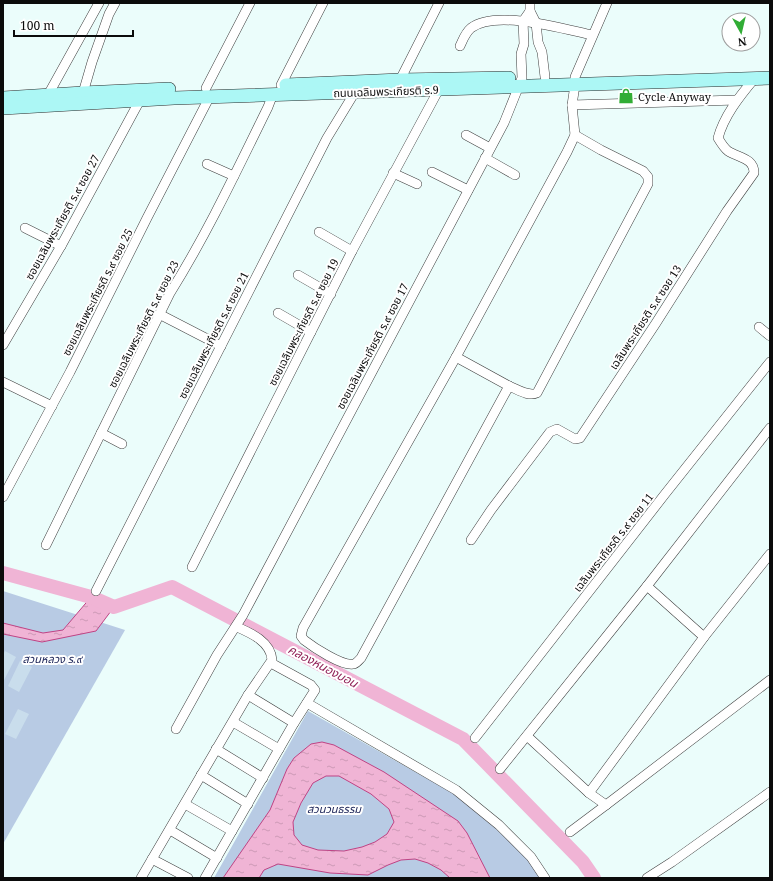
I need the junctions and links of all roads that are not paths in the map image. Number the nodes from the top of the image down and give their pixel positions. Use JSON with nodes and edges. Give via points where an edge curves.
{"nodes":[{"id":1,"x":99,"y":3,"type":"edge"},
{"id":2,"x":115,"y":3,"type":"edge"},
{"id":3,"x":250,"y":3,"type":"edge"},
{"id":4,"x":323,"y":3,"type":"edge"},
{"id":5,"x":439,"y":3,"type":"edge"},
{"id":6,"x":607,"y":3,"type":"edge"},
{"id":7,"x":530,"y":7,"type":"edge"},
{"id":8,"x":523,"y":21,"type":"junction"},
{"id":9,"x":536,"y":23,"type":"junction"},
{"id":10,"x":592,"y":35,"type":"junction"},
{"id":11,"x":460,"y":46,"type":"dead end"},
{"id":12,"x":770,"y":72,"type":"edge"},
{"id":13,"x":545,"y":77,"type":"junction"},
{"id":14,"x":770,"y":78,"type":"edge"},
{"id":15,"x":754,"y":79,"type":"junction"},
{"id":16,"x":400,"y":80,"type":"junction"},
{"id":17,"x":575,"y":81,"type":"junction"},
{"id":18,"x":520,"y":82,"type":"junction"},
{"id":19,"x":439,"y":89,"type":"junction"},
{"id":20,"x":277,"y":90,"type":"junction"},
{"id":21,"x":208,"y":92,"type":"junction"},
{"id":22,"x":355,"y":92,"type":"junction"},
{"id":23,"x":84,"y":93,"type":"junction"},
{"id":24,"x":48,"y":95,"type":"junction"},
{"id":25,"x":3,"y":98,"type":"edge"},
{"id":26,"x":140,"y":100,"type":"junction"},
{"id":27,"x":737,"y":100,"type":"junction"},
{"id":28,"x":572,"y":105,"type":"junction"},
{"id":29,"x":3,"y":108,"type":"edge"},
{"id":30,"x":466,"y":135,"type":"dead end"},
{"id":31,"x":575,"y":135,"type":"junction"},
{"id":32,"x":490,"y":148,"type":"junction"},
{"id":33,"x":485,"y":158,"type":"junction"},
{"id":34,"x":207,"y":164,"type":"dead end"},
{"id":35,"x":432,"y":172,"type":"dead end"},
{"id":36,"x":393,"y":173,"type":"junction"},
{"id":37,"x":515,"y":175,"type":"dead end"},
{"id":38,"x":234,"y":176,"type":"junction"},
{"id":39,"x":417,"y":184,"type":"dead end"},
{"id":40,"x":468,"y":190,"type":"junction"},
{"id":41,"x":25,"y":228,"type":"dead end"},
{"id":42,"x":319,"y":232,"type":"dead end"},
{"id":43,"x":61,"y":246,"type":"junction"},
{"id":44,"x":352,"y":251,"type":"junction"},
{"id":45,"x":298,"y":275,"type":"dead end"},
{"id":46,"x":331,"y":294,"type":"junction"},
{"id":47,"x":278,"y":313,"type":"dead end"},
{"id":48,"x":159,"y":314,"type":"junction"},
{"id":49,"x":759,"y":327,"type":"dead end"},
{"id":50,"x":311,"y":332,"type":"junction"},
{"id":51,"x":770,"y":336,"type":"edge"},
{"id":52,"x":3,"y":345,"type":"edge"},
{"id":53,"x":221,"y":346,"type":"junction"},
{"id":54,"x":456,"y":357,"type":"junction"},
{"id":55,"x":770,"y":362,"type":"edge"},
{"id":56,"x":3,"y":382,"type":"edge"},
{"id":57,"x":509,"y":386,"type":"junction"},
{"id":58,"x":52,"y":406,"type":"junction"},
{"id":59,"x":770,"y":428,"type":"edge"},
{"id":60,"x":101,"y":433,"type":"junction"},
{"id":61,"x":122,"y":444,"type":"dead end"},
{"id":62,"x":3,"y":496,"type":"edge"},
{"id":63,"x":471,"y":540,"type":"dead end"},
{"id":64,"x":46,"y":545,"type":"dead end"},
{"id":65,"x":770,"y":554,"type":"edge"},
{"id":66,"x":192,"y":567,"type":"dead end"},
{"id":67,"x":647,"y":586,"type":"junction"},
{"id":68,"x":96,"y":591,"type":"dead end"},
{"id":69,"x":237,"y":626,"type":"junction"},
{"id":70,"x":704,"y":636,"type":"junction"},
{"id":71,"x":270,"y":663,"type":"junction"},
{"id":72,"x":770,"y":680,"type":"edge"},
{"id":73,"x":248,"y":695,"type":"junction"},
{"id":74,"x":307,"y":703,"type":"junction"},
{"id":75,"x":233,"y":722,"type":"junction"},
{"id":76,"x":294,"y":723,"type":"junction"},
{"id":77,"x":176,"y":729,"type":"dead end"},
{"id":78,"x":527,"y":736,"type":"junction"},
{"id":79,"x":475,"y":738,"type":"dead end"},
{"id":80,"x":216,"y":749,"type":"junction"},
{"id":81,"x":279,"y":749,"type":"junction"},
{"id":82,"x":500,"y":769,"type":"dead end"},
{"id":83,"x":201,"y":775,"type":"junction"},
{"id":84,"x":263,"y":778,"type":"junction"},
{"id":85,"x":770,"y":792,"type":"edge"},
{"id":86,"x":589,"y":794,"type":"junction"},
{"id":87,"x":185,"y":804,"type":"junction"},
{"id":88,"x":248,"y":804,"type":"junction"},
{"id":89,"x":606,"y":805,"type":"junction"},
{"id":90,"x":170,"y":830,"type":"junction"},
{"id":91,"x":232,"y":831,"type":"junction"},
{"id":92,"x":570,"y":832,"type":"dead end"},
{"id":93,"x":217,"y":858,"type":"junction"},
{"id":94,"x":152,"y":859,"type":"junction"},
{"id":95,"x":141,"y":878,"type":"edge"},
{"id":96,"x":188,"y":878,"type":"edge"},
{"id":97,"x":205,"y":878,"type":"edge"},
{"id":98,"x":545,"y":878,"type":"edge"},
{"id":99,"x":647,"y":878,"type":"edge"}],
"edges":[{"from":1,"to":24,"type":"street"},
{"from":2,"to":23,"type":"street","via":[[101,34]]},
{"from":3,"to":21,"type":"street","name":"ซอยเฉลิมพระเกียรติ ร.๙ ซอย 25"},
{"from":4,"to":20,"type":"street","name":"ซอยเฉลิมพระเกียรติ ร.๙ ซอย 23"},
{"from":5,"to":16,"type":"street"},
{"from":6,"to":10,"type":"street"},
{"from":7,"to":8,"type":"street"},
{"from":7,"to":9,"type":"street"},
{"from":8,"to":9,"type":"street"},
{"from":8,"to":11,"type":"street","via":[[489,21],[479,24],[464,36]]},
{"from":8,"to":18,"type":"street","via":[[524,44]]},
{"from":9,"to":10,"type":"street"},
{"from":9,"to":13,"type":"street"},
{"from":10,"to":17,"type":"street"},
{"from":12,"to":17,"type":"main road","name":"ถนนเฉลิมพระเกียรติ ร.9"},
{"from":13,"to":17,"type":"main road","name":"ถนนเฉลิมพระเกียรติ ร.9"},
{"from":13,"to":18,"type":"main road","name":"ถนนเฉลิมพระเกียรติ ร.9"},
{"from":14,"to":15,"type":"main road","name":"ถนนเฉลิมพระเกียรติ ร.9"},
{"from":15,"to":17,"type":"main road","name":"ถนนเฉลิมพระเกียรติ ร.9"},
{"from":15,"to":27,"type":"street","name":"เฉลิมพระเกียรติ ร.๙ ซอย 13"},
{"from":16,"to":18,"type":"main road","name":"ถนนเฉลิมพระเกียรติ ร.9"},
{"from":16,"to":20,"type":"main road","name":"ถนนเฉลิมพระเกียรติ ร.9"},
{"from":17,"to":18,"type":"main road","name":"ถนนเฉลิมพระเกียรติ ร.9"},
{"from":17,"to":28,"type":"street"},
{"from":18,"to":19,"type":"main road","name":"ถนนเฉลิมพระเกียรติ ร.9"},
{"from":18,"to":32,"type":"street","name":"ซอยเฉลิมพระเกียรติ ร.๙ ซอย 17","via":[[507,117]]},
{"from":19,"to":22,"type":"main road","name":"ถนนเฉลิมพระเกียรติ ร.9"},
{"from":19,"to":36,"type":"street","name":"ซอยเฉลิมพระเกียรติ ร.๙ ซอย 19"},
{"from":20,"to":21,"type":"main road","name":"ถนนเฉลิมพระเกียรติ ร.9"},
{"from":20,"to":22,"type":"main road","name":"ถนนเฉลิมพระเกียรติ ร.9"},
{"from":20,"to":38,"type":"street","name":"ซอยเฉลิมพระเกียรติ ร.๙ ซอย 23"},
{"from":21,"to":23,"type":"main road","name":"ถนนเฉลิมพระเกียรติ ร.9"},
{"from":21,"to":26,"type":"main road","name":"ถนนเฉลิมพระเกียรติ ร.9"},
{"from":21,"to":58,"type":"street","name":"ซอยเฉลิมพระเกียรติ ร.๙ ซอย 25"},
{"from":22,"to":53,"type":"street","name":"ซอยเฉลิมพระเกียรติ ร.๙ ซอย 21","via":[[327,138]]},
{"from":23,"to":24,"type":"main road","name":"ถนนเฉลิมพระเกียรติ ร.9"},
{"from":24,"to":25,"type":"main road","name":"ถนนเฉลิมพระเกียรติ ร.9"},
{"from":26,"to":29,"type":"main road","name":"ถนนเฉลิมพระเกียรติ ร.9"},
{"from":26,"to":43,"type":"street","name":"ซอยเฉลิมพระเกียรติ ร.๙ ซอย 27"},
{"from":27,"to":28,"type":"street"},
{"from":27,"to":63,"type":"street","name":"เฉลิมพระเกียรติ ร.๙ ซอย 13","via":[[720,128],[718,138],[729,151],[750,162],[754,173],[580,438],[575,439],[557,429],[550,432]]},
{"from":28,"to":31,"type":"street"},
{"from":30,"to":32,"type":"street"},
{"from":31,"to":54,"type":"street"},
{"from":31,"to":57,"type":"street","via":[[643,171],[648,177],[648,184],[537,393],[529,395]]},
{"from":32,"to":33,"type":"street","name":"ซอยเฉลิมพระเกียรติ ร.๙ ซอย 17"},
{"from":33,"to":37,"type":"street"},
{"from":33,"to":40,"type":"street","name":"ซอยเฉลิมพระเกียรติ ร.๙ ซอย 17"},
{"from":34,"to":38,"type":"street"},
{"from":35,"to":40,"type":"street"},
{"from":36,"to":39,"type":"street"},
{"from":36,"to":44,"type":"street","name":"ซอยเฉลิมพระเกียรติ ร.๙ ซอย 19"},
{"from":38,"to":48,"type":"street","name":"ซอยเฉลิมพระเกียรติ ร.๙ ซอย 23"},
{"from":40,"to":69,"type":"street","name":"ซอยเฉลิมพระเกียรติ ร.๙ ซอย 17"},
{"from":41,"to":43,"type":"street"},
{"from":42,"to":44,"type":"street"},
{"from":43,"to":52,"type":"street","name":"ซอยเฉลิมพระเกียรติ ร.๙ ซอย 27"},
{"from":44,"to":46,"type":"street","name":"ซอยเฉลิมพระเกียรติ ร.๙ ซอย 19"},
{"from":45,"to":46,"type":"street"},
{"from":46,"to":50,"type":"street","name":"ซอยเฉลิมพระเกียรติ ร.๙ ซอย 19"},
{"from":47,"to":50,"type":"street"},
{"from":48,"to":53,"type":"street"},
{"from":48,"to":60,"type":"street","name":"ซอยเฉลิมพระเกียรติ ร.๙ ซอย 23"},
{"from":49,"to":51,"type":"street"},
{"from":50,"to":66,"type":"street","name":"ซอยเฉลิมพระเกียรติ ร.๙ ซอย 19"},
{"from":53,"to":68,"type":"street","name":"ซอยเฉลิมพระเกียรติ ร.๙ ซอย 21"},
{"from":54,"to":57,"type":"street"},
{"from":54,"to":57,"type":"street","via":[[303,628],[301,636],[304,640],[339,661],[352,665],[361,658]]},
{"from":55,"to":79,"type":"street","name":"เฉลิมพระเกียรติ ร.๙ ซอย 11"},
{"from":56,"to":58,"type":"street"},
{"from":58,"to":62,"type":"street","name":"ซอยเฉลิมพระเกียรติ ร.๙ ซอย 25"},
{"from":59,"to":67,"type":"street"},
{"from":60,"to":61,"type":"street"},
{"from":60,"to":64,"type":"street","name":"ซอยเฉลิมพระเกียรติ ร.๙ ซอย 23"},
{"from":65,"to":70,"type":"street"},
{"from":67,"to":70,"type":"street"},
{"from":67,"to":78,"type":"street"},
{"from":69,"to":71,"type":"street","via":[[261,640],[271,653]]},
{"from":69,"to":77,"type":"street","name":"ซอยเฉลิมพระเกียรติ ร.๙ ซอย 17"},
{"from":70,"to":86,"type":"street"},
{"from":71,"to":73,"type":"street"},
{"from":71,"to":74,"type":"street","via":[[311,685],[315,690]]},
{"from":72,"to":89,"type":"street"},
{"from":73,"to":75,"type":"street"},
{"from":73,"to":76,"type":"street"},
{"from":74,"to":76,"type":"street"},
{"from":74,"to":98,"type":"street","via":[[456,790],[499,825],[531,857]]},
{"from":75,"to":80,"type":"street"},
{"from":75,"to":81,"type":"street"},
{"from":76,"to":81,"type":"street"},
{"from":78,"to":82,"type":"street"},
{"from":78,"to":86,"type":"street"},
{"from":80,"to":83,"type":"street"},
{"from":80,"to":84,"type":"street"},
{"from":81,"to":84,"type":"street"},
{"from":83,"to":87,"type":"street"},
{"from":83,"to":88,"type":"street"},
{"from":84,"to":88,"type":"street"},
{"from":85,"to":99,"type":"street"},
{"from":86,"to":89,"type":"street"},
{"from":87,"to":90,"type":"street"},
{"from":87,"to":91,"type":"street"},
{"from":88,"to":91,"type":"street"},
{"from":89,"to":92,"type":"street"},
{"from":90,"to":93,"type":"street"},
{"from":90,"to":94,"type":"street"},
{"from":91,"to":93,"type":"street"},
{"from":93,"to":97,"type":"street"},
{"from":94,"to":95,"type":"street"},
{"from":94,"to":96,"type":"street"}]}
